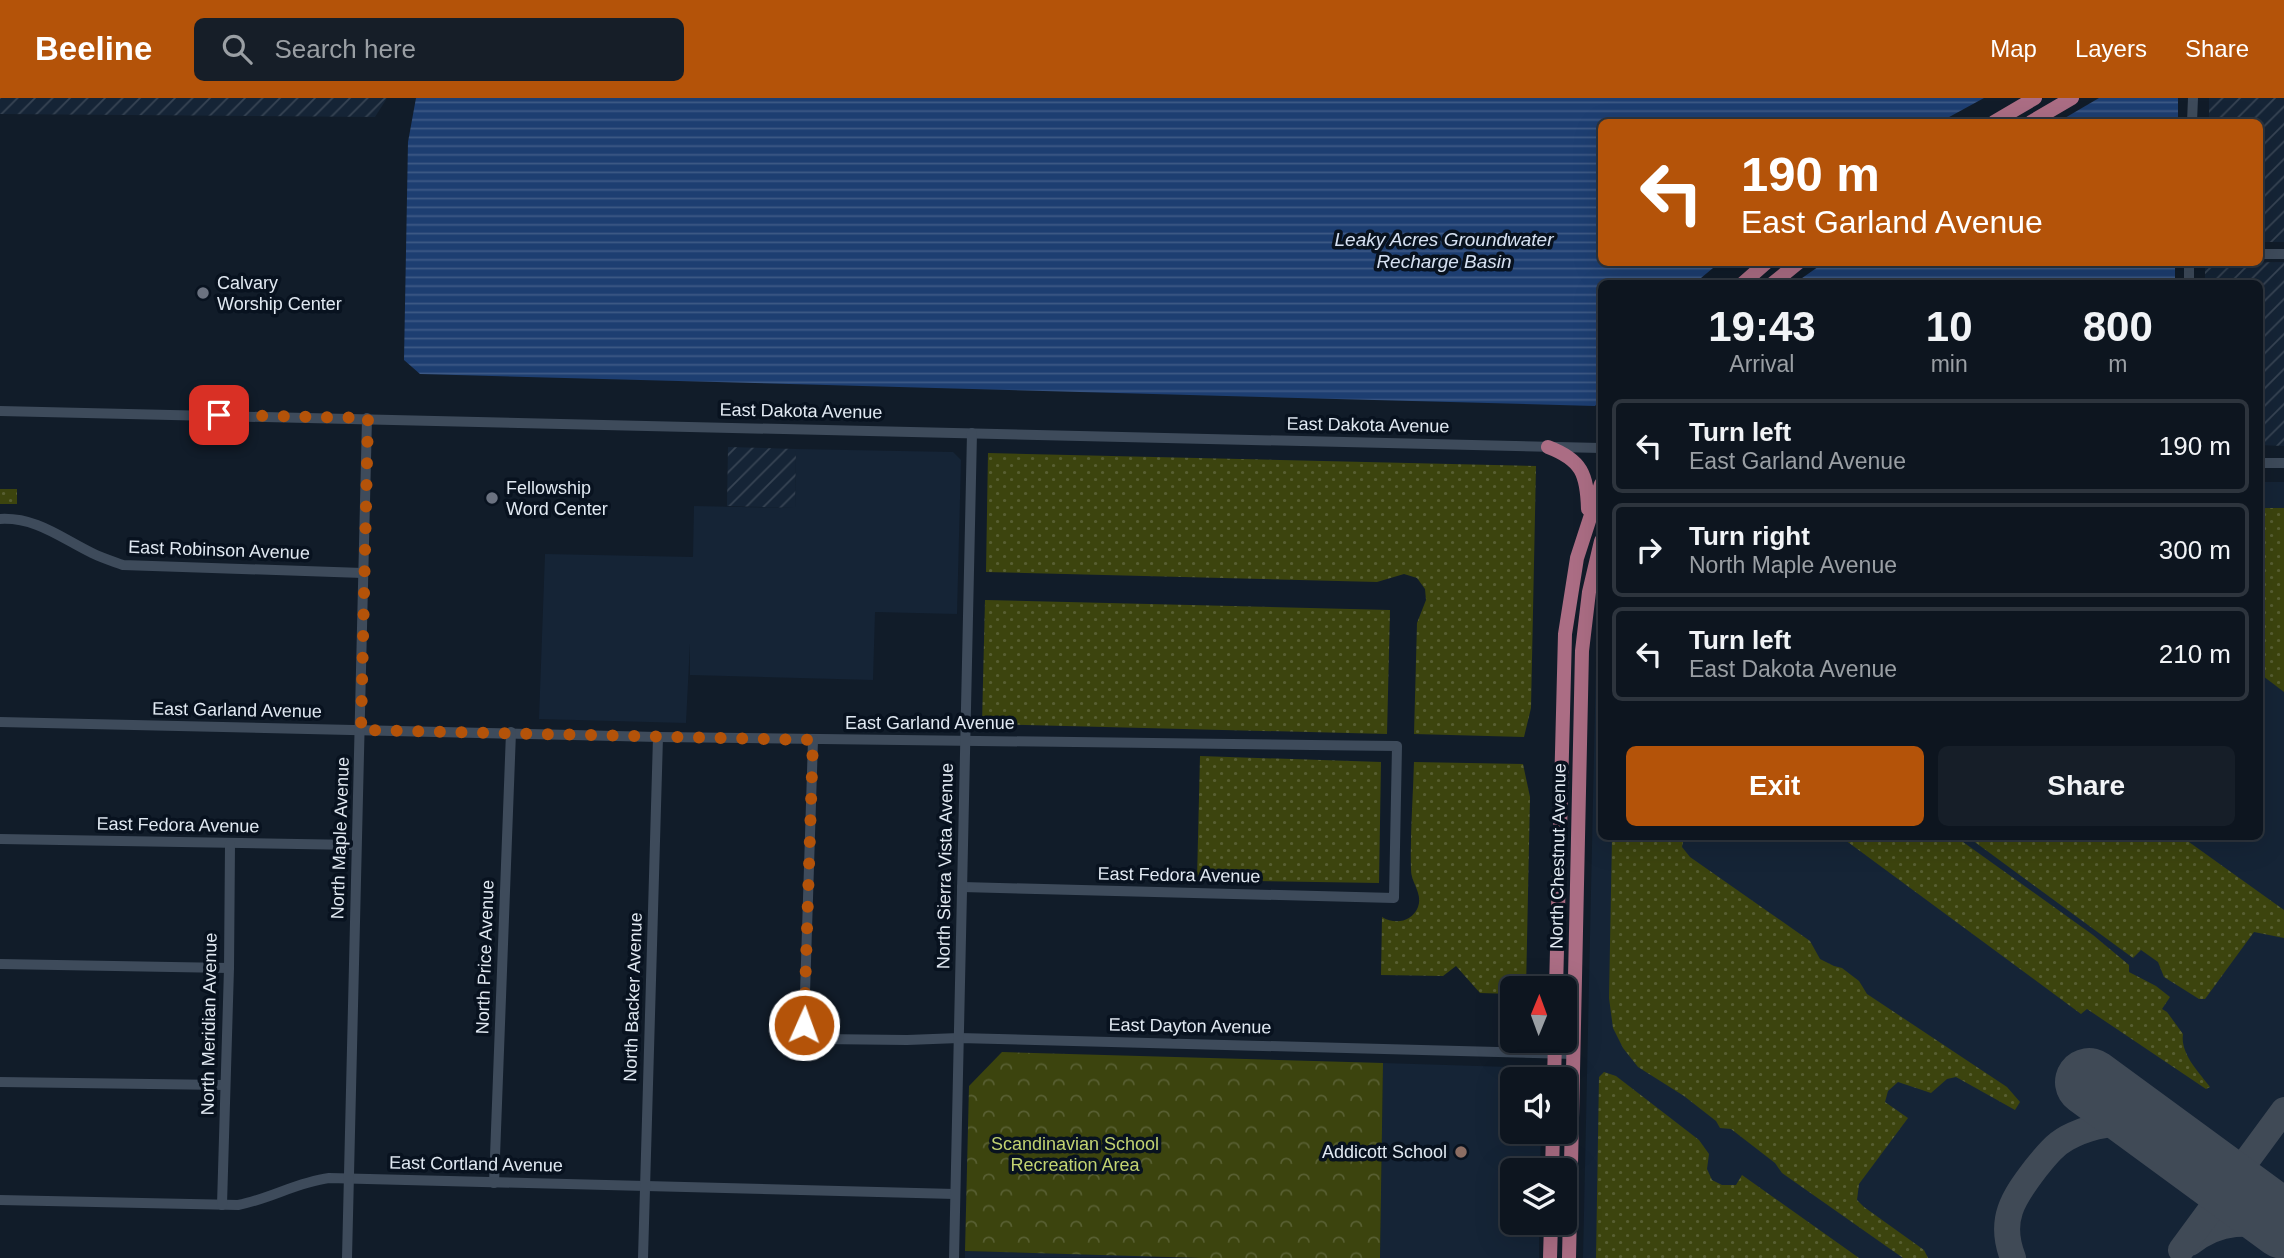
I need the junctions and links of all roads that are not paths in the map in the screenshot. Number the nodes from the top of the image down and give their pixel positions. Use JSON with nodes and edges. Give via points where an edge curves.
{"nodes":[{"id":1,"x":2035,"y":98,"type":"edge"},
{"id":2,"x":2072,"y":98,"type":"edge"},
{"id":3,"x":2193,"y":98,"type":"edge"},
{"id":4,"x":1999,"y":119,"type":"edge"},
{"id":5,"x":2036,"y":119,"type":"edge"},
{"id":6,"x":2192,"y":119,"type":"edge"},
{"id":7,"x":2263,"y":254,"type":"edge"},
{"id":8,"x":2284,"y":254,"type":"edge"},
{"id":9,"x":1762,"y":266,"type":"edge"},
{"id":10,"x":1794,"y":266,"type":"edge"},
{"id":11,"x":1747,"y":280,"type":"edge"},
{"id":12,"x":1777,"y":280,"type":"edge"},
{"id":13,"x":0,"y":411,"type":"edge"},
{"id":14,"x":368,"y":418,"type":"junction"},
{"id":15,"x":972,"y":433,"type":"junction"},
{"id":16,"x":1548,"y":447,"type":"junction"},
{"id":17,"x":1598,"y":448,"type":"edge"},
{"id":18,"x":2263,"y":463,"type":"edge"},
{"id":19,"x":2284,"y":463,"type":"edge"},
{"id":20,"x":1598,"y":492,"type":"edge"},
{"id":21,"x":0,"y":519,"type":"edge"},
{"id":22,"x":1588,"y":520,"type":"junction"},
{"id":23,"x":1598,"y":554,"type":"edge"},
{"id":24,"x":363,"y":573,"type":"junction"},
{"id":25,"x":0,"y":722,"type":"edge"},
{"id":26,"x":361,"y":730,"type":"junction"},
{"id":27,"x":511,"y":733,"type":"junction"},
{"id":28,"x":658,"y":737,"type":"junction"},
{"id":29,"x":813,"y":740,"type":"junction"},
{"id":30,"x":965,"y":740,"type":"junction"},
{"id":31,"x":1561,"y":750,"type":"junction"},
{"id":32,"x":1579,"y":751,"type":"junction"},
{"id":33,"x":0,"y":839,"type":"edge"},
{"id":34,"x":230,"y":844,"type":"junction"},
{"id":35,"x":356,"y":845,"type":"junction"},
{"id":36,"x":962,"y":887,"type":"junction"},
{"id":37,"x":1394,"y":898,"type":"joint"},
{"id":38,"x":0,"y":964,"type":"edge"},
{"id":39,"x":229,"y":968,"type":"junction"},
{"id":40,"x":1556,"y":976,"type":"edge"},
{"id":41,"x":1575,"y":976,"type":"edge"},
{"id":42,"x":959,"y":1038,"type":"junction"},
{"id":43,"x":1500,"y":1047,"type":"edge"},
{"id":44,"x":1573,"y":1054,"type":"edge"},
{"id":45,"x":0,"y":1082,"type":"edge"},
{"id":46,"x":225,"y":1085,"type":"junction"},
{"id":47,"x":349,"y":1179,"type":"junction"},
{"id":48,"x":494,"y":1182,"type":"junction"},
{"id":49,"x":645,"y":1185,"type":"junction"},
{"id":50,"x":956,"y":1194,"type":"junction"},
{"id":51,"x":0,"y":1200,"type":"edge"},
{"id":52,"x":222,"y":1205,"type":"junction"},
{"id":53,"x":1551,"y":1235,"type":"edge"},
{"id":54,"x":347,"y":1258,"type":"edge"},
{"id":55,"x":643,"y":1258,"type":"edge"},
{"id":56,"x":954,"y":1258,"type":"edge"},
{"id":57,"x":1550,"y":1258,"type":"edge"},
{"id":58,"x":1569,"y":1258,"type":"edge"}],
"edges":[{"from":1,"to":4,"type":"main road"},
{"from":2,"to":5,"type":"main road"},
{"from":3,"to":6,"type":"street"},
{"from":7,"to":8,"type":"street"},
{"from":9,"to":11,"type":"main road"},
{"from":10,"to":12,"type":"main road"},
{"from":13,"to":14,"type":"street","name":"East Dakota Avenue"},
{"from":14,"to":15,"type":"street","name":"East Dakota Avenue"},
{"from":14,"to":24,"type":"street","name":"North Maple Avenue"},
{"from":15,"to":16,"type":"street","name":"East Dakota Avenue"},
{"from":15,"to":30,"type":"street","name":"North Sierra Vista Avenue"},
{"from":16,"to":17,"type":"street","name":"East Dakota Avenue"},
{"from":16,"to":22,"type":"main road","via":[[1581,469],[1587,485]]},
{"from":18,"to":19,"type":"street"},
{"from":20,"to":22,"type":"main road","name":"North Chestnut Avenue"},
{"from":21,"to":24,"type":"street","name":"East Robinson Avenue","via":[[43,526],[123,565]]},
{"from":22,"to":31,"type":"main road","name":"North Chestnut Avenue","via":[[1566,627]]},
{"from":23,"to":32,"type":"main road","name":"North Chestnut Avenue","via":[[1584,629]]},
{"from":24,"to":26,"type":"street","name":"North Maple Avenue"},
{"from":25,"to":26,"type":"street","name":"East Garland Avenue"},
{"from":26,"to":27,"type":"street","name":"East Garland Avenue"},
{"from":26,"to":35,"type":"street","name":"North Maple Avenue"},
{"from":27,"to":28,"type":"street","name":"East Garland Avenue"},
{"from":27,"to":48,"type":"street","name":"North Price Avenue"},
{"from":28,"to":29,"type":"street","name":"East Garland Avenue"},
{"from":28,"to":49,"type":"street","name":"North Backer Avenue"},
{"from":29,"to":30,"type":"street","name":"East Garland Avenue"},
{"from":29,"to":42,"type":"street","name":"East Dayton Avenue","via":[[806,1036]]},
{"from":30,"to":36,"type":"street","name":"North Sierra Vista Avenue"},
{"from":30,"to":37,"type":"street","name":"East Garland Avenue","via":[[1397,746]]},
{"from":31,"to":32,"type":"main road"},
{"from":31,"to":40,"type":"main road","name":"North Chestnut Avenue"},
{"from":32,"to":41,"type":"main road","name":"North Chestnut Avenue"},
{"from":33,"to":34,"type":"street","name":"East Fedora Avenue"},
{"from":34,"to":35,"type":"street","name":"East Fedora Avenue"},
{"from":34,"to":39,"type":"street","name":"North Meridian Avenue"},
{"from":35,"to":47,"type":"street","name":"North Maple Avenue"},
{"from":36,"to":37,"type":"street","name":"East Fedora Avenue"},
{"from":36,"to":42,"type":"street","name":"North Sierra Vista Avenue"},
{"from":38,"to":39,"type":"street"},
{"from":39,"to":46,"type":"street","name":"North Meridian Avenue"},
{"from":42,"to":43,"type":"street","name":"East Dayton Avenue"},
{"from":42,"to":50,"type":"street","name":"North Sierra Vista Avenue"},
{"from":44,"to":58,"type":"main road","name":"North Chestnut Avenue"},
{"from":45,"to":46,"type":"street"},
{"from":46,"to":52,"type":"street","name":"North Meridian Avenue"},
{"from":47,"to":48,"type":"street","name":"East Cortland Avenue"},
{"from":47,"to":52,"type":"street","name":"East Cortland Avenue","via":[[313,1180],[257,1201]]},
{"from":47,"to":54,"type":"street","name":"North Maple Avenue"},
{"from":48,"to":49,"type":"street","name":"East Cortland Avenue"},
{"from":49,"to":50,"type":"street","name":"East Cortland Avenue"},
{"from":49,"to":55,"type":"street","name":"North Backer Avenue"},
{"from":50,"to":56,"type":"street","name":"North Sierra Vista Avenue"},
{"from":51,"to":52,"type":"street","name":"East Cortland Avenue"},
{"from":53,"to":57,"type":"main road"}]}
